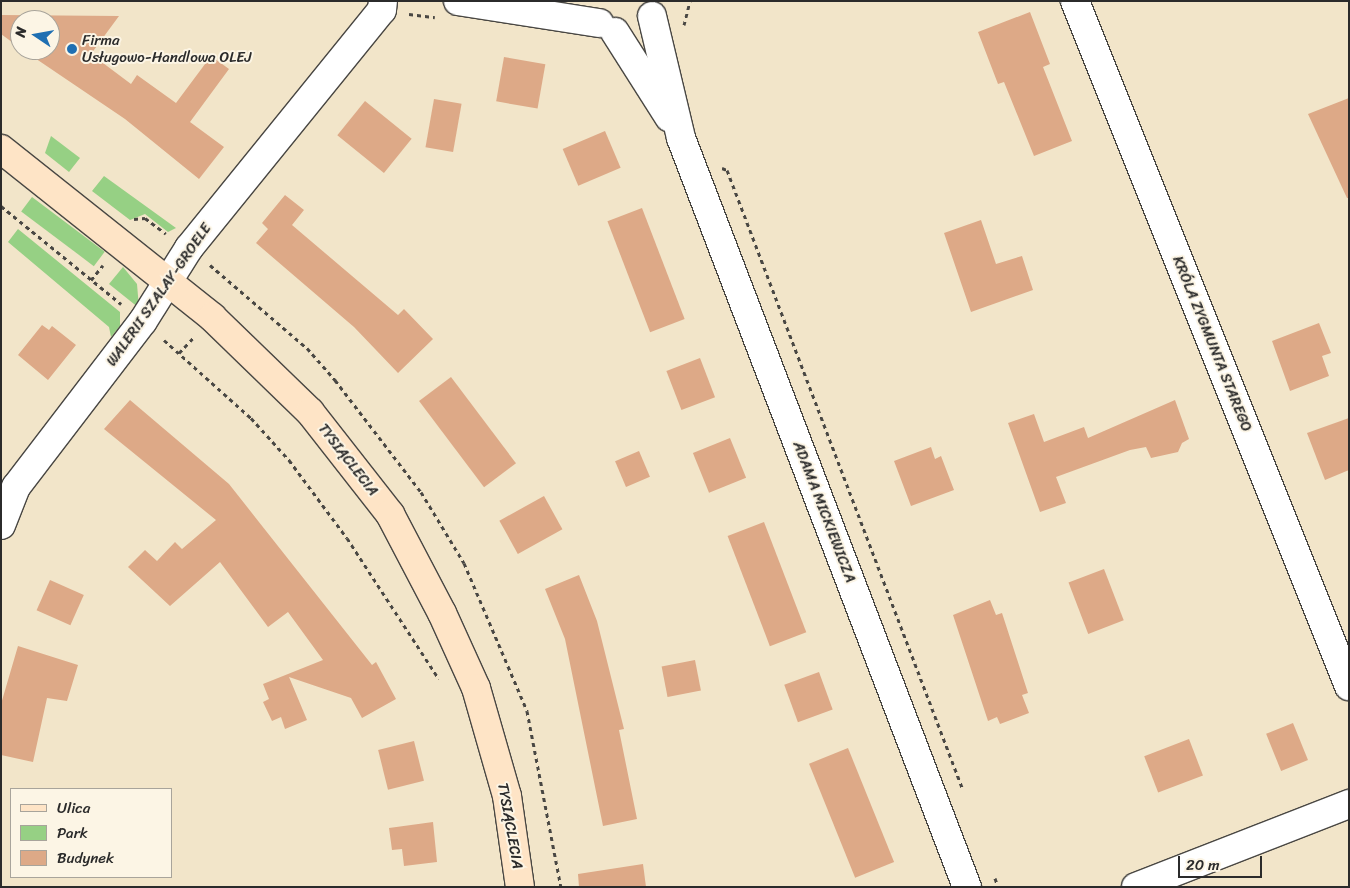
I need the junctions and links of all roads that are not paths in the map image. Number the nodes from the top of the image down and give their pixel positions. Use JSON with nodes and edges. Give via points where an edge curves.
{"nodes":[{"id":1,"x":383,"y":1,"type":"edge"},
{"id":2,"x":1075,"y":1,"type":"edge"},
{"id":3,"x":472,"y":2,"type":"edge"},
{"id":4,"x":655,"y":9,"type":"edge"},
{"id":5,"x":601,"y":19,"type":"edge"},
{"id":6,"x":681,"y":138,"type":"junction"},
{"id":7,"x":1,"y":150,"type":"edge"},
{"id":8,"x":169,"y":283,"type":"junction"},
{"id":9,"x":1,"y":525,"type":"edge"},
{"id":10,"x":1349,"y":686,"type":"edge"},
{"id":11,"x":1349,"y":804,"type":"edge"},
{"id":12,"x":520,"y":887,"type":"edge"},
{"id":13,"x":967,"y":887,"type":"edge"},
{"id":14,"x":1136,"y":887,"type":"edge"}],
"edges":[{"from":1,"to":8,"type":"street","name":"WALERII SZALAY-GROELE","via":[[382,10],[189,248]]},
{"from":2,"to":10,"type":"street","name":"KRÓLA ZYGMUNTA STAREGO"},
{"from":3,"to":5,"type":"street"},
{"from":4,"to":5,"type":"street","via":[[640,28]]},
{"from":4,"to":6,"type":"street","name":"ADAMA MICKIEWICZA"},
{"from":5,"to":6,"type":"street","name":"ADAMA MICKIEWICZA"},
{"from":6,"to":13,"type":"street","name":"ADAMA MICKIEWICZA"},
{"from":7,"to":8,"type":"street","name":"TYSIĄCLECIA"},
{"from":8,"to":9,"type":"street","name":"WALERII SZALAY-GROELE","via":[[16,487]]},
{"from":8,"to":12,"type":"street","name":"TYSIĄCLECIA","via":[[212,317],[310,412],[390,514],[442,613],[476,688],[507,796]]},
{"from":11,"to":14,"type":"street"}]}
